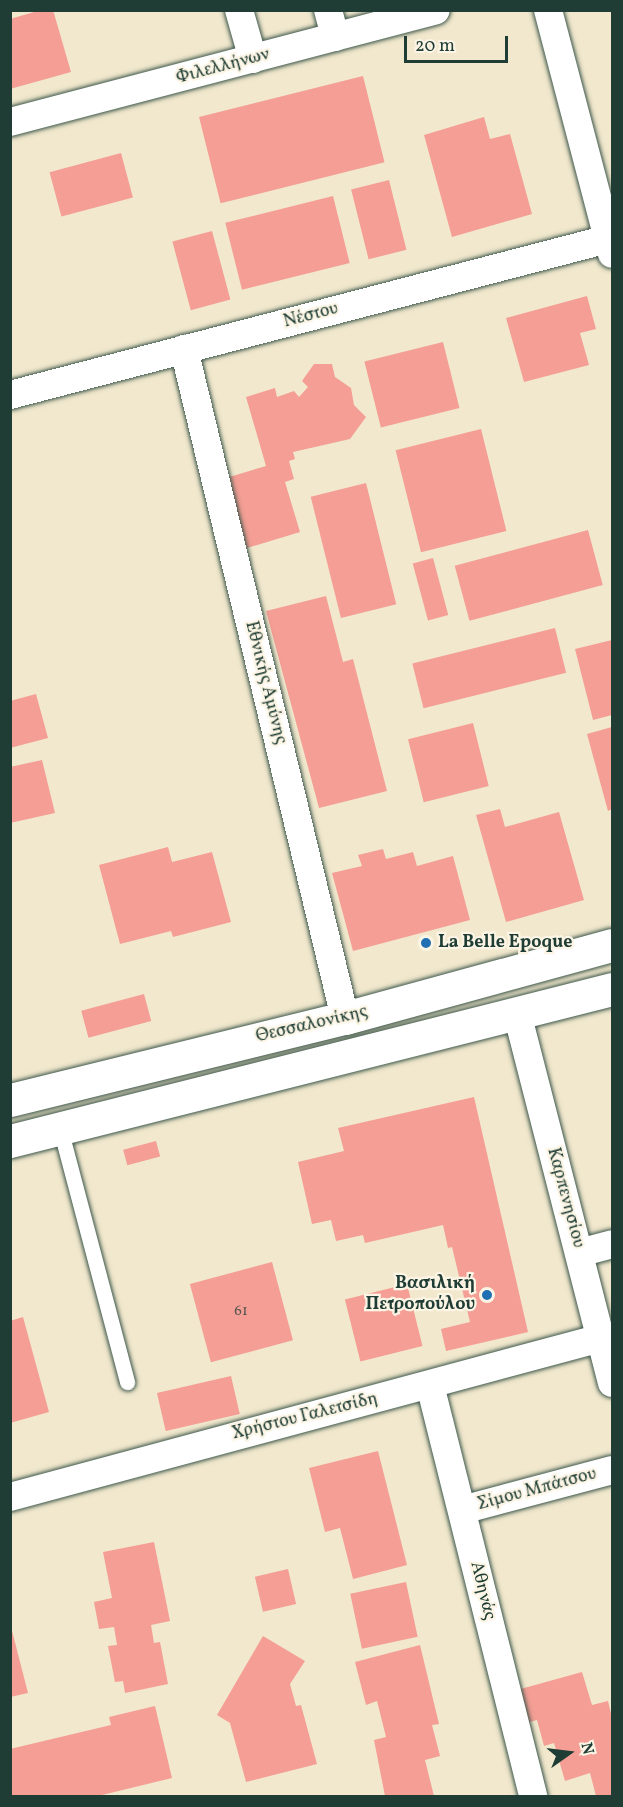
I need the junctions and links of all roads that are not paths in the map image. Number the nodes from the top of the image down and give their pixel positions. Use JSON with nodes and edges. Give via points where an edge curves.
{"nodes":[{"id":1,"x":239,"y":10,"type":"edge"},
{"id":2,"x":436,"y":10,"type":"edge"},
{"id":3,"x":548,"y":10,"type":"edge"},
{"id":4,"x":331,"y":24,"type":"edge"},
{"id":5,"x":253,"y":59,"type":"junction"},
{"id":6,"x":10,"y":123,"type":"edge"},
{"id":7,"x":611,"y":244,"type":"edge"},
{"id":8,"x":184,"y":349,"type":"junction"},
{"id":9,"x":10,"y":395,"type":"edge"},
{"id":10,"x":612,"y":945,"type":"edge"},
{"id":11,"x":612,"y":989,"type":"edge"},
{"id":12,"x":517,"y":1013,"type":"junction"},
{"id":13,"x":345,"y":1018,"type":"junction"},
{"id":14,"x":10,"y":1100,"type":"edge"},
{"id":15,"x":60,"y":1128,"type":"junction"},
{"id":16,"x":10,"y":1141,"type":"edge"},
{"id":17,"x":612,"y":1244,"type":"edge"},
{"id":18,"x":579,"y":1253,"type":"junction"},
{"id":19,"x":601,"y":1338,"type":"junction"},
{"id":20,"x":127,"y":1382,"type":"dead end"},
{"id":21,"x":612,"y":1383,"type":"edge"},
{"id":22,"x":430,"y":1385,"type":"junction"},
{"id":23,"x":612,"y":1470,"type":"edge"},
{"id":24,"x":10,"y":1497,"type":"edge"},
{"id":25,"x":462,"y":1510,"type":"junction"},
{"id":26,"x":533,"y":1797,"type":"edge"}],
"edges":[{"from":1,"to":5,"type":"street"},
{"from":2,"to":4,"type":"street","name":"Φιλελλήνων"},
{"from":3,"to":7,"type":"street"},
{"from":4,"to":5,"type":"street","name":"Φιλελλήνων"},
{"from":5,"to":6,"type":"street","name":"Φιλελλήνων"},
{"from":7,"to":8,"type":"street","name":"Νέστου"},
{"from":8,"to":9,"type":"street","name":"Νέστου"},
{"from":8,"to":13,"type":"street","name":"Εθνικής Αμύνης"},
{"from":10,"to":13,"type":"main road","name":"Θεσσαλονίκης"},
{"from":11,"to":12,"type":"main road","name":"Θεσσαλονίκης"},
{"from":12,"to":15,"type":"main road","name":"Θεσσαλονίκης"},
{"from":12,"to":18,"type":"street","name":"Καρπενησίου"},
{"from":13,"to":14,"type":"main road","name":"Θεσσαλονίκης"},
{"from":15,"to":16,"type":"main road","name":"Θεσσαλονίκης"},
{"from":15,"to":20,"type":"lane"},
{"from":17,"to":18,"type":"street"},
{"from":18,"to":19,"type":"street","name":"Καρπενησίου"},
{"from":19,"to":21,"type":"street","name":"Καρπενησίου"},
{"from":19,"to":22,"type":"street","name":"Χρήστου Γαλετσίδη"},
{"from":22,"to":24,"type":"street","name":"Χρήστου Γαλετσίδη"},
{"from":22,"to":25,"type":"street","name":"Αθηνάς"},
{"from":23,"to":25,"type":"street","name":"Σίμου Μπάτσου"},
{"from":25,"to":26,"type":"street","name":"Αθηνάς"}]}
